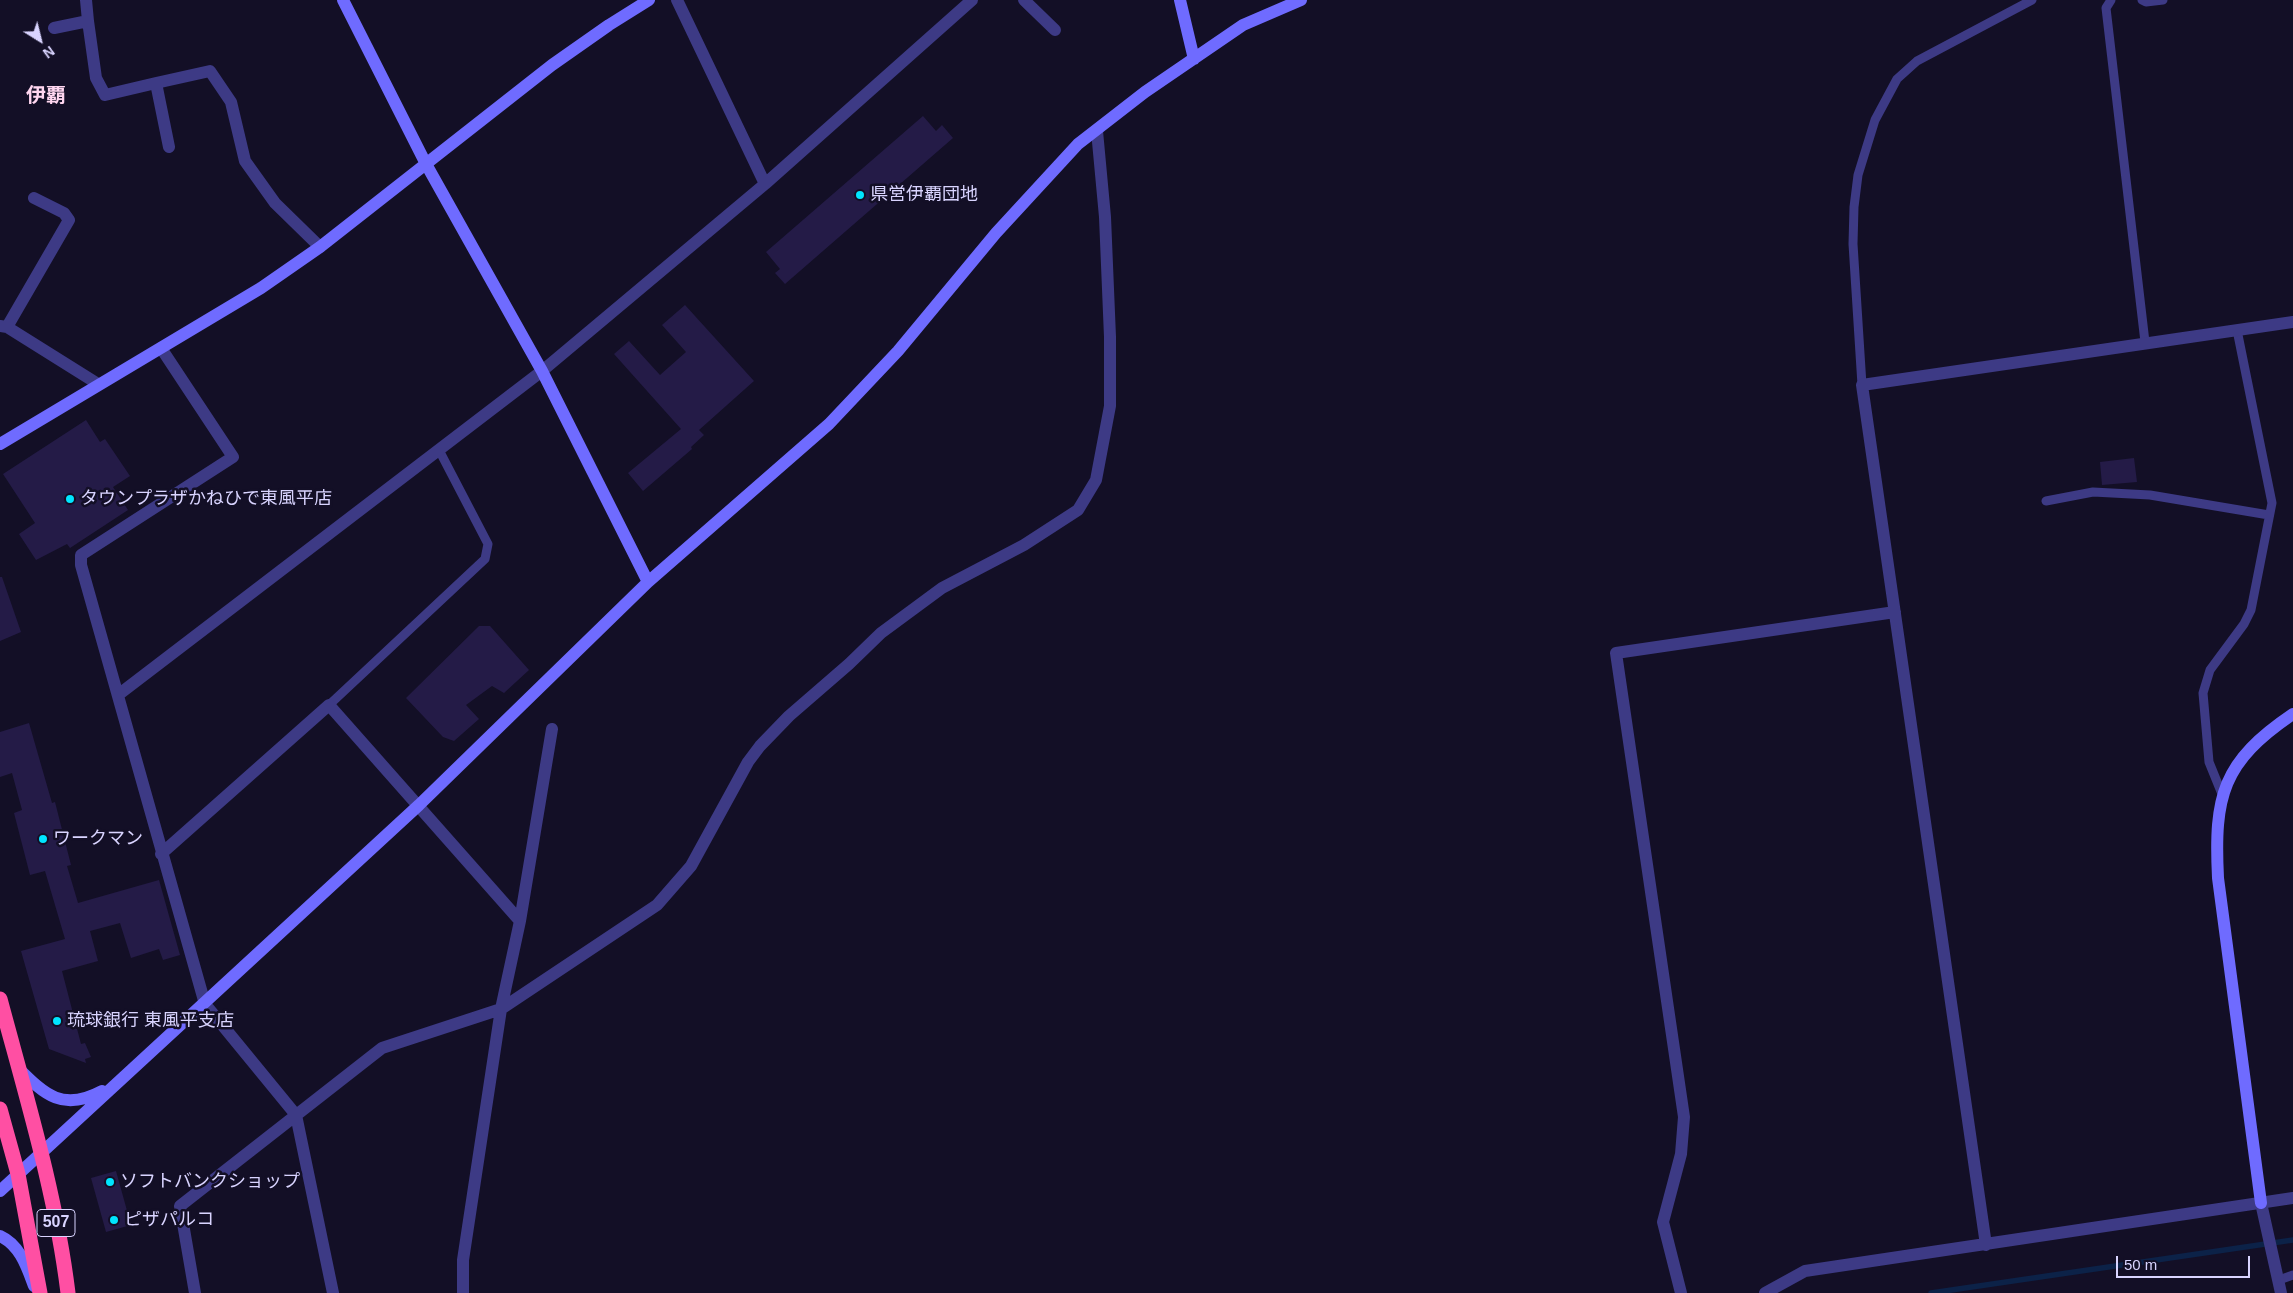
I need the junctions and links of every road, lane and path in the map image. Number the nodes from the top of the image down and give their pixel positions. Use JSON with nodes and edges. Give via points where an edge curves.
{"nodes":[{"id":1,"x":86,"y":0,"type":"edge"},
{"id":2,"x":343,"y":0,"type":"edge"},
{"id":3,"x":649,"y":0,"type":"edge"},
{"id":4,"x":677,"y":0,"type":"edge"},
{"id":5,"x":972,"y":0,"type":"edge"},
{"id":6,"x":1024,"y":0,"type":"edge"},
{"id":7,"x":1180,"y":0,"type":"edge"},
{"id":8,"x":1301,"y":0,"type":"edge"},
{"id":9,"x":2032,"y":0,"type":"edge"},
{"id":10,"x":2110,"y":0,"type":"edge"},
{"id":11,"x":2142,"y":0,"type":"edge"},
{"id":12,"x":2164,"y":0,"type":"edge"},
{"id":13,"x":88,"y":22,"type":"junction"},
{"id":14,"x":54,"y":28,"type":"dead end"},
{"id":15,"x":1055,"y":30,"type":"dead end"},
{"id":16,"x":1194,"y":59,"type":"junction"},
{"id":17,"x":156,"y":84,"type":"junction"},
{"id":18,"x":1097,"y":131,"type":"junction"},
{"id":19,"x":169,"y":147,"type":"dead end"},
{"id":20,"x":426,"y":164,"type":"junction"},
{"id":21,"x":765,"y":184,"type":"junction"},
{"id":22,"x":34,"y":198,"type":"dead end"},
{"id":23,"x":320,"y":247,"type":"junction"},
{"id":24,"x":2293,"y":322,"type":"edge"},
{"id":25,"x":3,"y":326,"type":"edge"},
{"id":26,"x":2237,"y":330,"type":"junction"},
{"id":27,"x":2145,"y":342,"type":"junction"},
{"id":28,"x":161,"y":348,"type":"junction"},
{"id":29,"x":542,"y":371,"type":"junction"},
{"id":30,"x":98,"y":384,"type":"junction"},
{"id":31,"x":1862,"y":385,"type":"junction"},
{"id":32,"x":0,"y":444,"type":"edge"},
{"id":33,"x":439,"y":450,"type":"junction"},
{"id":34,"x":2046,"y":501,"type":"dead end"},
{"id":35,"x":2269,"y":514,"type":"junction"},
{"id":36,"x":648,"y":582,"type":"junction"},
{"id":37,"x":1895,"y":612,"type":"junction"},
{"id":38,"x":118,"y":694,"type":"junction"},
{"id":39,"x":329,"y":705,"type":"junction"},
{"id":40,"x":2293,"y":714,"type":"edge"},
{"id":41,"x":552,"y":729,"type":"dead end"},
{"id":42,"x":2222,"y":794,"type":"junction"},
{"id":43,"x":419,"y":805,"type":"junction"},
{"id":44,"x":161,"y":854,"type":"junction"},
{"id":45,"x":520,"y":921,"type":"junction"},
{"id":46,"x":0,"y":999,"type":"edge"},
{"id":47,"x":205,"y":1004,"type":"junction"},
{"id":48,"x":501,"y":1009,"type":"junction"},
{"id":49,"x":18,"y":1068,"type":"junction"},
{"id":50,"x":117,"y":1083,"type":"junction"},
{"id":51,"x":0,"y":1109,"type":"edge"},
{"id":52,"x":296,"y":1115,"type":"junction"},
{"id":53,"x":40,"y":1154,"type":"junction"},
{"id":54,"x":18,"y":1174,"type":"junction"},
{"id":55,"x":0,"y":1191,"type":"edge"},
{"id":56,"x":2293,"y":1198,"type":"edge"},
{"id":57,"x":2261,"y":1203,"type":"junction"},
{"id":58,"x":0,"y":1236,"type":"edge"},
{"id":59,"x":1986,"y":1245,"type":"junction"},
{"id":60,"x":2293,"y":1275,"type":"edge"},
{"id":61,"x":2280,"y":1287,"type":"edge"},
{"id":62,"x":38,"y":1293,"type":"edge"},
{"id":63,"x":68,"y":1293,"type":"edge"},
{"id":64,"x":195,"y":1293,"type":"edge"},
{"id":65,"x":333,"y":1293,"type":"edge"},
{"id":66,"x":463,"y":1293,"type":"edge"},
{"id":67,"x":1681,"y":1293,"type":"edge"},
{"id":68,"x":1764,"y":1293,"type":"edge"}],
"edges":[{"from":1,"to":13,"type":"street"},
{"from":2,"to":20,"type":"street"},
{"from":3,"to":20,"type":"street","via":[[552,65]]},
{"from":4,"to":21,"type":"street"},
{"from":5,"to":21,"type":"street"},
{"from":6,"to":15,"type":"street"},
{"from":7,"to":16,"type":"street"},
{"from":8,"to":16,"type":"street","via":[[1243,25]]},
{"from":9,"to":31,"type":"lane","via":[[1917,61],[1897,79],[1875,120],[1858,175],[1854,207],[1853,244]]},
{"from":10,"to":27,"type":"lane","via":[[2106,8]]},
{"from":11,"to":12,"type":"lane"},
{"from":13,"to":14,"type":"street"},
{"from":13,"to":17,"type":"street","via":[[96,78],[105,95]]},
{"from":16,"to":18,"type":"street","via":[[1145,92]]},
{"from":17,"to":19,"type":"street"},
{"from":17,"to":23,"type":"street","via":[[210,71],[231,102],[245,161],[275,203]]},
{"from":18,"to":36,"type":"street","via":[[1058,163],[898,351],[829,424]]},
{"from":18,"to":48,"type":"street","via":[[1105,217],[1110,406],[1096,480],[1078,510],[1024,545],[942,588],[881,633],[760,746],[691,866],[657,905]]},
{"from":20,"to":23,"type":"street"},
{"from":20,"to":29,"type":"street"},
{"from":21,"to":29,"type":"street"},
{"from":22,"to":25,"type":"street","via":[[64,212],[69,220]]},
{"from":23,"to":28,"type":"street","via":[[261,288]]},
{"from":24,"to":26,"type":"street"},
{"from":25,"to":30,"type":"street"},
{"from":26,"to":27,"type":"street"},
{"from":26,"to":35,"type":"lane","via":[[2272,503]]},
{"from":27,"to":31,"type":"street"},
{"from":28,"to":30,"type":"street"},
{"from":28,"to":38,"type":"street","via":[[233,456],[81,555],[81,565]]},
{"from":29,"to":33,"type":"street"},
{"from":29,"to":36,"type":"street"},
{"from":30,"to":32,"type":"street"},
{"from":31,"to":37,"type":"street"},
{"from":33,"to":38,"type":"street"},
{"from":33,"to":39,"type":"lane","via":[[488,544],[485,559]]},
{"from":34,"to":35,"type":"lane","via":[[2093,492],[2150,495]]},
{"from":35,"to":42,"type":"lane","via":[[2251,610],[2210,670],[2203,693],[2209,762]]},
{"from":36,"to":43,"type":"street"},
{"from":37,"to":59,"type":"street"},
{"from":37,"to":67,"type":"street","via":[[1616,653],[1684,1118],[1681,1154],[1662,1222]]},
{"from":38,"to":44,"type":"street"},
{"from":39,"to":43,"type":"street"},
{"from":39,"to":44,"type":"street"},
{"from":40,"to":42,"type":"street","via":[[2268,731],[2237,763]]},
{"from":41,"to":45,"type":"street"},
{"from":42,"to":57,"type":"street","via":[[2216,834],[2218,878]]},
{"from":43,"to":45,"type":"street"},
{"from":43,"to":47,"type":"street"},
{"from":44,"to":47,"type":"street"},
{"from":45,"to":48,"type":"street"},
{"from":46,"to":49,"type":"highway","number":"507"},
{"from":47,"to":50,"type":"street"},
{"from":47,"to":52,"type":"street"},
{"from":48,"to":52,"type":"street","via":[[382,1048]]},
{"from":48,"to":66,"type":"street","via":[[463,1260]]},
{"from":49,"to":50,"type":"street","via":[[44,1094],[70,1100],[91,1097]]},
{"from":49,"to":53,"type":"highway","number":"507"},
{"from":50,"to":53,"type":"street"},
{"from":51,"to":54,"type":"highway","number":"507"},
{"from":52,"to":64,"type":"street","via":[[180,1206]]},
{"from":52,"to":65,"type":"street"},
{"from":53,"to":54,"type":"street"},
{"from":53,"to":63,"type":"highway","number":"507"},
{"from":54,"to":55,"type":"street"},
{"from":54,"to":62,"type":"highway","number":"507"},
{"from":56,"to":57,"type":"street"},
{"from":57,"to":59,"type":"street"},
{"from":57,"to":61,"type":"street"},
{"from":58,"to":62,"type":"street","via":[[19,1252]]},
{"from":59,"to":68,"type":"street","via":[[1805,1271]]},
{"from":60,"to":61,"type":"lane"}]}
